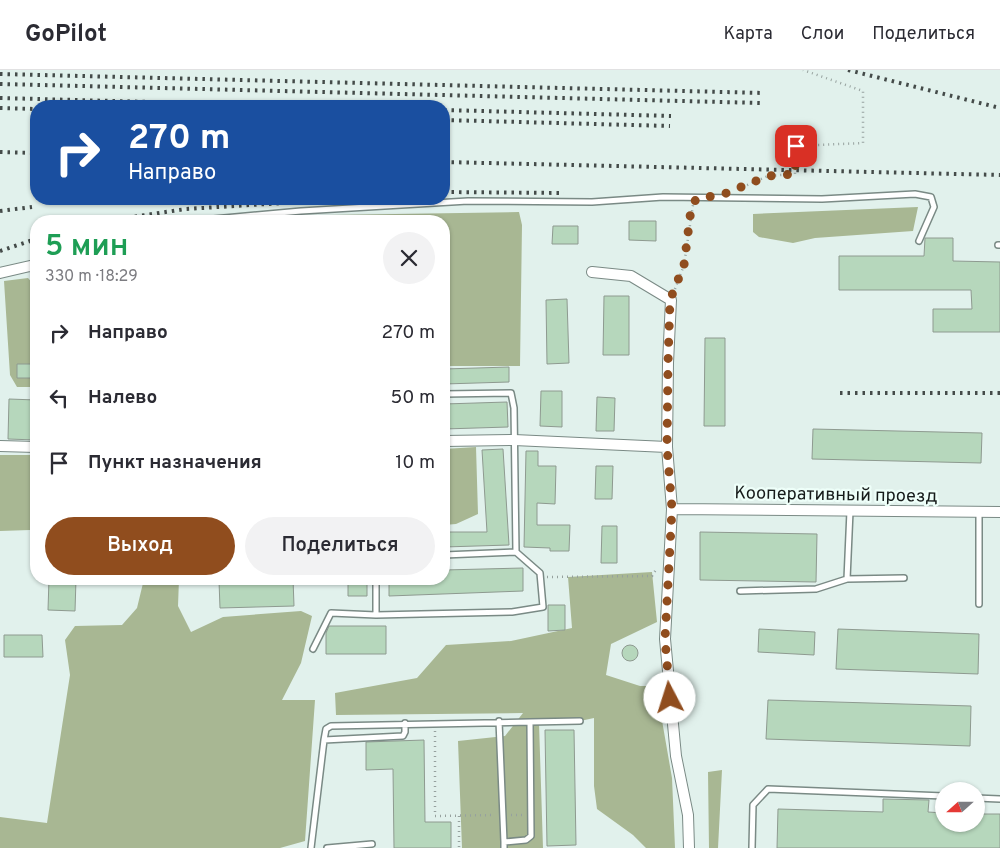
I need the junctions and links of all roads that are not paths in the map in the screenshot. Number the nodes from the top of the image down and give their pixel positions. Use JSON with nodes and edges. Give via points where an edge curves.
{"nodes":[{"id":1,"x":450,"y":202,"type":"edge"},
{"id":2,"x":394,"y":205,"type":"edge"},
{"id":3,"x":252,"y":215,"type":"edge"},
{"id":4,"x":919,"y":241,"type":"dead end"},
{"id":5,"x":30,"y":266,"type":"edge"},
{"id":6,"x":592,"y":272,"type":"dead end"},
{"id":7,"x":0,"y":273,"type":"edge"},
{"id":8,"x":450,"y":394,"type":"edge"},
{"id":9,"x":514,"y":440,"type":"junction"},
{"id":10,"x":450,"y":441,"type":"edge"},
{"id":11,"x":0,"y":446,"type":"edge"},
{"id":12,"x":30,"y":447,"type":"edge"},
{"id":13,"x":667,"y":447,"type":"junction"},
{"id":14,"x":672,"y":509,"type":"junction"},
{"id":15,"x":850,"y":511,"type":"junction"},
{"id":16,"x":979,"y":512,"type":"junction"},
{"id":17,"x":1000,"y":512,"type":"edge"},
{"id":18,"x":516,"y":552,"type":"junction"},
{"id":19,"x":450,"y":555,"type":"edge"},
{"id":20,"x":904,"y":578,"type":"dead end"},
{"id":21,"x":848,"y":579,"type":"junction"},
{"id":22,"x":376,"y":585,"type":"edge"},
{"id":23,"x":740,"y":590,"type":"dead end"},
{"id":24,"x":979,"y":604,"type":"dead end"},
{"id":25,"x":376,"y":615,"type":"junction"},
{"id":26,"x":313,"y":649,"type":"dead end"},
{"id":27,"x":499,"y":721,"type":"junction"},
{"id":28,"x":580,"y":721,"type":"dead end"},
{"id":29,"x":530,"y":722,"type":"junction"},
{"id":30,"x":405,"y":723,"type":"junction"},
{"id":31,"x":324,"y":740,"type":"junction"},
{"id":32,"x":935,"y":796,"type":"edge"},
{"id":33,"x":985,"y":798,"type":"edge"},
{"id":34,"x":1000,"y":798,"type":"edge"},
{"id":35,"x":372,"y":844,"type":"dead end"},
{"id":36,"x":504,"y":845,"type":"edge"},
{"id":37,"x":311,"y":848,"type":"edge"},
{"id":38,"x":327,"y":848,"type":"edge"},
{"id":39,"x":689,"y":848,"type":"edge"},
{"id":40,"x":752,"y":848,"type":"edge"}],
"edges":[{"from":1,"to":4,"type":"lane","via":[[592,202],[663,197],[822,199],[915,194],[931,197],[934,206]]},
{"from":2,"to":3,"type":"lane"},
{"from":5,"to":7,"type":"street"},
{"from":6,"to":13,"type":"street","via":[[631,276],[670,300]]},
{"from":8,"to":9,"type":"lane","via":[[511,393]]},
{"from":9,"to":10,"type":"street"},
{"from":9,"to":13,"type":"street"},
{"from":9,"to":18,"type":"lane"},
{"from":11,"to":12,"type":"street"},
{"from":13,"to":14,"type":"street"},
{"from":14,"to":15,"type":"street","name":"Кооперативный проезд"},
{"from":14,"to":39,"type":"street","via":[[665,639],[676,756],[688,815]]},
{"from":15,"to":16,"type":"street","name":"Кооперативный проезд"},
{"from":15,"to":21,"type":"lane"},
{"from":16,"to":17,"type":"street","name":"Кооперативный проезд"},
{"from":16,"to":24,"type":"lane"},
{"from":18,"to":19,"type":"lane"},
{"from":18,"to":25,"type":"lane","via":[[540,573],[543,607],[512,612]]},
{"from":20,"to":21,"type":"lane"},
{"from":21,"to":23,"type":"lane","via":[[816,589]]},
{"from":22,"to":25,"type":"lane"},
{"from":25,"to":26,"type":"lane","via":[[331,613]]},
{"from":27,"to":29,"type":"lane"},
{"from":27,"to":30,"type":"lane"},
{"from":27,"to":36,"type":"lane"},
{"from":28,"to":29,"type":"lane"},
{"from":29,"to":36,"type":"lane","via":[[531,836]]},
{"from":30,"to":31,"type":"lane","via":[[331,726],[326,729]]},
{"from":30,"to":31,"type":"lane","via":[[403,736]]},
{"from":31,"to":37,"type":"lane"},
{"from":32,"to":40,"type":"lane","via":[[768,789],[753,805]]},
{"from":33,"to":34,"type":"lane"},
{"from":35,"to":38,"type":"lane"}]}
